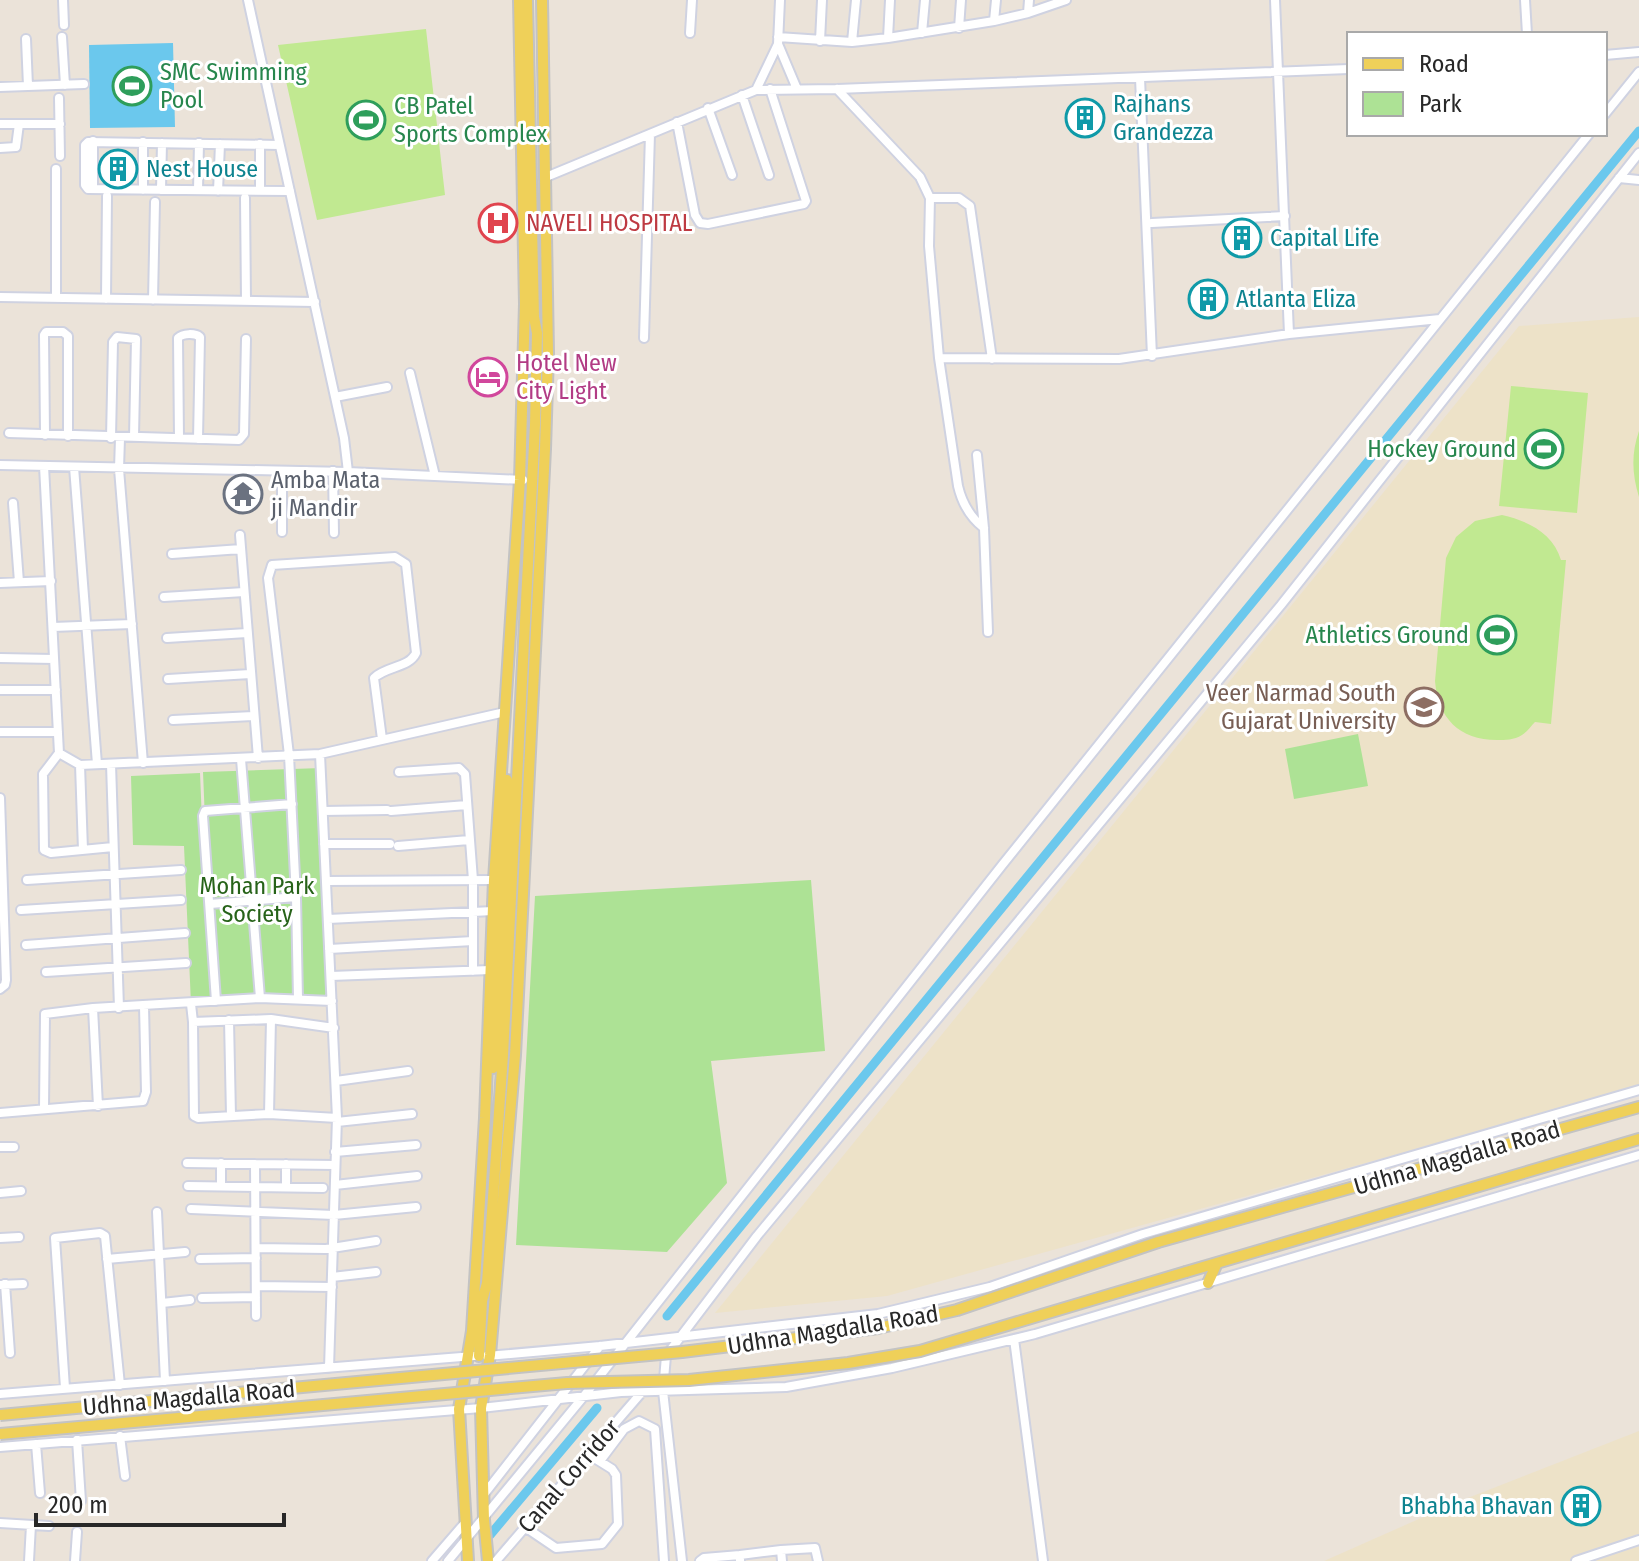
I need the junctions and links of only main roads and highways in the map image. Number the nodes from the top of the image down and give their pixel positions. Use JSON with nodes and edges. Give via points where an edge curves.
{"nodes":[{"id":1,"x":519,"y":0,"type":"edge"},
{"id":2,"x":527,"y":0,"type":"edge"},
{"id":3,"x":542,"y":0,"type":"edge"},
{"id":4,"x":525,"y":480,"type":"junction"},
{"id":5,"x":1639,"y":1107,"type":"edge"},
{"id":6,"x":1639,"y":1139,"type":"edge"},
{"id":7,"x":1217,"y":1263,"type":"junction"},
{"id":8,"x":1208,"y":1283,"type":"road end"},
{"id":9,"x":479,"y":1356,"type":"junction"},
{"id":10,"x":0,"y":1415,"type":"edge"},
{"id":11,"x":0,"y":1434,"type":"edge"},
{"id":12,"x":468,"y":1561,"type":"edge"},
{"id":13,"x":488,"y":1561,"type":"edge"}],
"edges":[{"from":1,"to":4,"type":"main road"},
{"from":2,"to":4,"type":"main road","via":[[534,317]]},
{"from":3,"to":9,"type":"main road","via":[[548,357],[544,481],[515,1055]]},
{"from":4,"to":9,"type":"main road","via":[[494,880]]},
{"from":4,"to":9,"type":"main road","via":[[493,1139],[478,1284]]},
{"from":5,"to":10,"type":"main road","name":"Udhna Magdalla Road","bridge":true,"via":[[1158,1242],[957,1310],[878,1328],[682,1352]]},
{"from":6,"to":7,"type":"main road","name":"Udhna Magdalla Road"},
{"from":7,"to":8,"type":"main road"},
{"from":7,"to":11,"type":"main road","name":"Udhna Magdalla Road","bridge":true,"via":[[920,1351],[848,1363]]},
{"from":9,"to":12,"type":"main road","via":[[459,1409]]},
{"from":9,"to":13,"type":"main road"}]}
